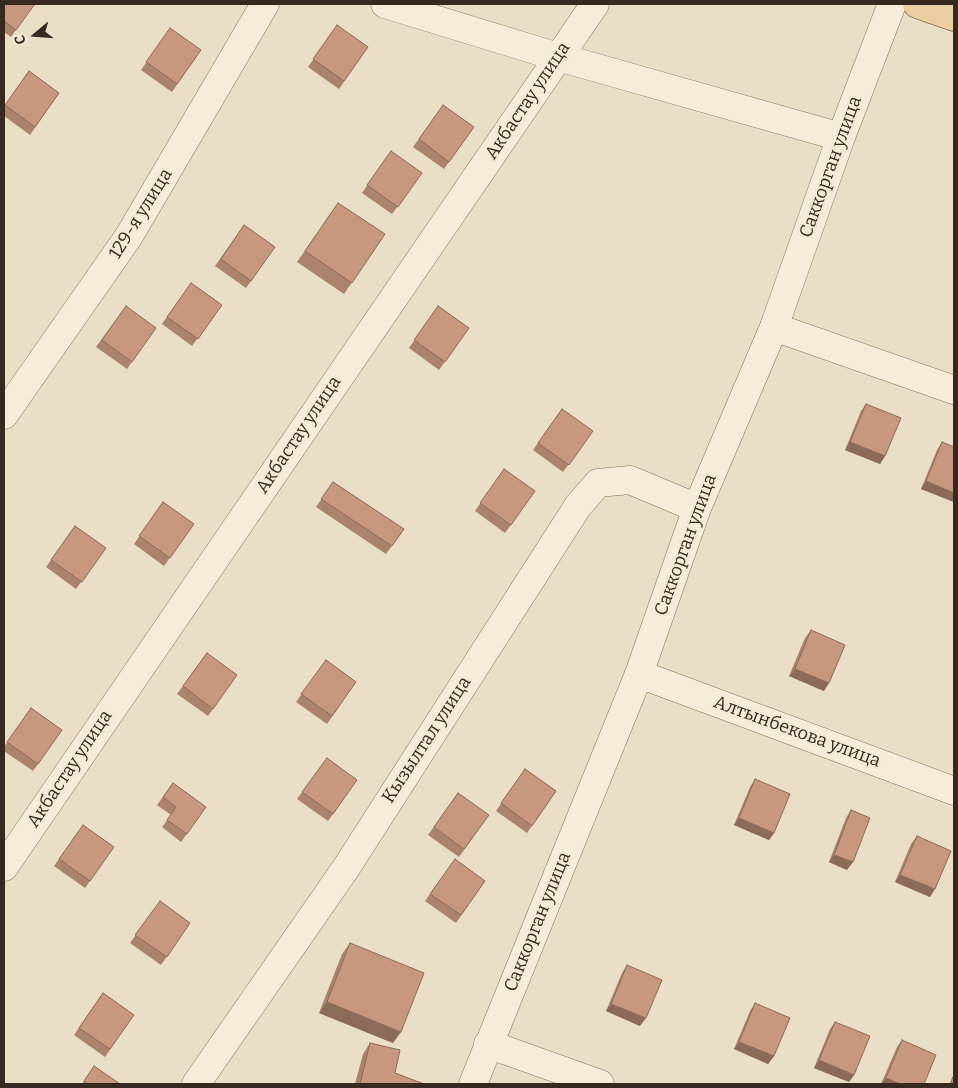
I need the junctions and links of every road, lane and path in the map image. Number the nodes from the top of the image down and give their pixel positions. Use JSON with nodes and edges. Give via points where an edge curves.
{"nodes":[{"id":1,"x":265,"y":4,"type":"edge"},
{"id":2,"x":385,"y":4,"type":"edge"},
{"id":3,"x":595,"y":4,"type":"edge"},
{"id":4,"x":892,"y":4,"type":"edge"},
{"id":5,"x":917,"y":4,"type":"edge"},
{"id":6,"x":954,"y":17,"type":"edge"},
{"id":7,"x":558,"y":57,"type":"junction"},
{"id":8,"x":841,"y":137,"type":"junction"},
{"id":9,"x":774,"y":327,"type":"junction"},
{"id":10,"x":954,"y":390,"type":"edge"},
{"id":11,"x":4,"y":415,"type":"edge"},
{"id":12,"x":698,"y":508,"type":"junction"},
{"id":13,"x":639,"y":674,"type":"junction"},
{"id":14,"x":954,"y":791,"type":"edge"},
{"id":15,"x":4,"y":867,"type":"edge"},
{"id":16,"x":488,"y":1044,"type":"junction"},
{"id":17,"x":196,"y":1084,"type":"edge"},
{"id":18,"x":473,"y":1084,"type":"edge"},
{"id":19,"x":600,"y":1084,"type":"edge"}],
"edges":[{"from":1,"to":11,"type":"street","name":"129-я улица","via":[[129,236]]},
{"from":2,"to":7,"type":"street"},
{"from":3,"to":7,"type":"street","name":"Акбастау улица"},
{"from":4,"to":8,"type":"street","name":"Саккорган улица"},
{"from":5,"to":6,"type":"main road"},
{"from":7,"to":8,"type":"street"},
{"from":7,"to":15,"type":"street","name":"Акбастау улица"},
{"from":8,"to":9,"type":"street","name":"Саккорган улица"},
{"from":9,"to":10,"type":"street"},
{"from":9,"to":12,"type":"street","name":"Саккорган улица"},
{"from":12,"to":13,"type":"street","name":"Саккорган улица"},
{"from":12,"to":17,"type":"street","name":"Кызылтал улица","via":[[630,480],[598,483],[573,514],[346,868]]},
{"from":13,"to":14,"type":"street","name":"Алтынбекова улица"},
{"from":13,"to":16,"type":"street","name":"Саккорган улица"},
{"from":16,"to":18,"type":"street","name":"Саккорган улица"},
{"from":16,"to":19,"type":"street"}]}
